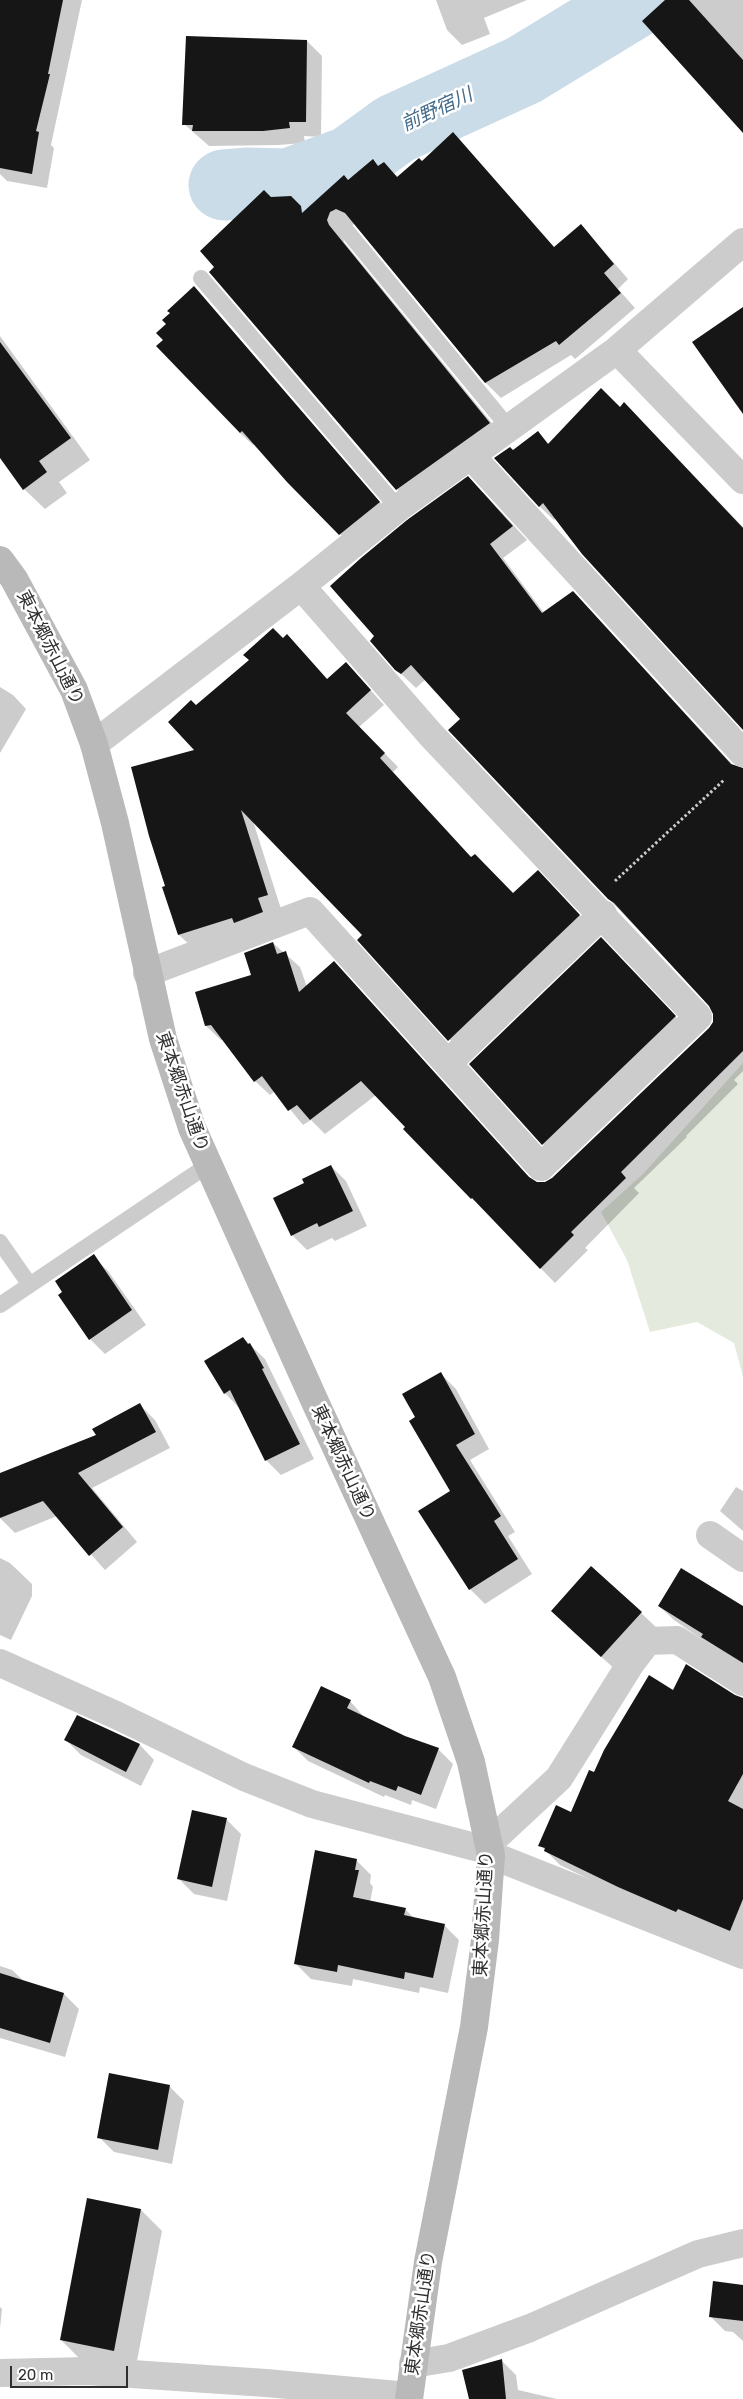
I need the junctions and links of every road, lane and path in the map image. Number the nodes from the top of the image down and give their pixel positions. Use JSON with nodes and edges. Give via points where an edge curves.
{"nodes":[{"id":1,"x":337,"y":219,"type":"dead end"},
{"id":2,"x":743,"y":242,"type":"edge"},
{"id":3,"x":201,"y":278,"type":"dead end"},
{"id":4,"x":617,"y":350,"type":"junction"},
{"id":5,"x":509,"y":428,"type":"junction"},
{"id":6,"x":471,"y":456,"type":"junction"},
{"id":7,"x":743,"y":480,"type":"edge"},
{"id":8,"x":398,"y":508,"type":"junction"},
{"id":9,"x":0,"y":560,"type":"edge"},
{"id":10,"x":301,"y":586,"type":"junction"},
{"id":11,"x":94,"y":744,"type":"junction"},
{"id":12,"x":743,"y":753,"type":"edge"},
{"id":13,"x":729,"y":776,"type":"dead end"},
{"id":14,"x":597,"y":909,"type":"junction"},
{"id":15,"x":147,"y":973,"type":"junction"},
{"id":16,"x":448,"y":1064,"type":"junction"},
{"id":17,"x":208,"y":1165,"type":"junction"},
{"id":18,"x":0,"y":1242,"type":"edge"},
{"id":19,"x":30,"y":1285,"type":"junction"},
{"id":20,"x":0,"y":1305,"type":"edge"},
{"id":21,"x":710,"y":1535,"type":"dead end"},
{"id":22,"x":743,"y":1558,"type":"edge"},
{"id":23,"x":0,"y":1663,"type":"edge"},
{"id":24,"x":743,"y":1682,"type":"edge"},
{"id":25,"x":490,"y":1850,"type":"junction"},
{"id":26,"x":743,"y":1955,"type":"edge"},
{"id":27,"x":743,"y":2243,"type":"edge"},
{"id":28,"x":413,"y":2364,"type":"junction"},
{"id":29,"x":0,"y":2373,"type":"edge"},
{"id":30,"x":409,"y":2398,"type":"edge"}],
"edges":[{"from":1,"to":5,"type":"lane"},
{"from":2,"to":4,"type":"street"},
{"from":3,"to":8,"type":"lane"},
{"from":4,"to":5,"type":"street"},
{"from":4,"to":7,"type":"street"},
{"from":5,"to":6,"type":"street"},
{"from":6,"to":8,"type":"street"},
{"from":6,"to":12,"type":"street"},
{"from":8,"to":10,"type":"street"},
{"from":9,"to":11,"type":"street","name":"東本郷赤山通り","via":[[23,595],[74,690]]},
{"from":10,"to":11,"type":"street"},
{"from":10,"to":14,"type":"street","via":[[432,735]]},
{"from":11,"to":15,"type":"street","name":"東本郷赤山通り","via":[[134,905]]},
{"from":13,"to":14,"type":"path"},
{"from":14,"to":16,"type":"street"},
{"from":14,"to":16,"type":"street","via":[[698,1017],[541,1166]]},
{"from":15,"to":16,"type":"street","via":[[310,911]]},
{"from":15,"to":17,"type":"street","name":"東本郷赤山通り","via":[[163,1039],[192,1128]]},
{"from":17,"to":19,"type":"lane"},
{"from":17,"to":25,"type":"street","name":"東本郷赤山通り","via":[[442,1677],[472,1762]]},
{"from":18,"to":19,"type":"lane"},
{"from":19,"to":20,"type":"lane"},
{"from":21,"to":22,"type":"street"},
{"from":23,"to":25,"type":"street","via":[[244,1777],[312,1804]]},
{"from":24,"to":25,"type":"street","via":[[677,1640],[648,1641],[630,1663],[559,1778]]},
{"from":25,"to":26,"type":"street"},
{"from":25,"to":28,"type":"street","name":"東本郷赤山通り","via":[[486,1940],[474,2027],[428,2262]]},
{"from":27,"to":28,"type":"street","via":[[698,2254],[530,2328],[449,2358]]},
{"from":28,"to":30,"type":"street","name":"東本郷赤山通り"},
{"from":29,"to":30,"type":"street","via":[[87,2371],[266,2383]]}]}
